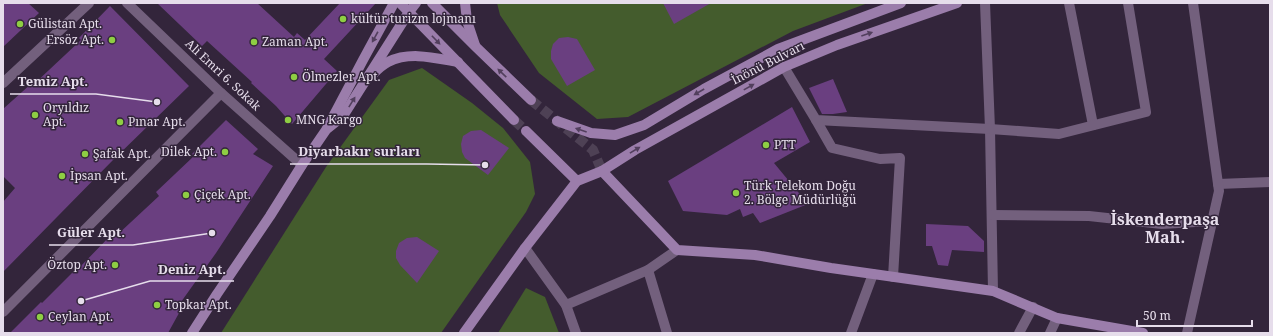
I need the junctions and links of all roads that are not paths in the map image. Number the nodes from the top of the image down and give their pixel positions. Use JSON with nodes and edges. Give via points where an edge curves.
{"nodes":[{"id":1,"x":88,"y":3,"type":"edge"},
{"id":2,"x":127,"y":3,"type":"edge"},
{"id":3,"x":394,"y":3,"type":"edge"},
{"id":4,"x":400,"y":3,"type":"edge"},
{"id":5,"x":416,"y":3,"type":"edge"},
{"id":6,"x":432,"y":3,"type":"edge"},
{"id":7,"x":465,"y":3,"type":"edge"},
{"id":8,"x":901,"y":3,"type":"edge"},
{"id":9,"x":957,"y":3,"type":"edge"},
{"id":10,"x":985,"y":3,"type":"edge"},
{"id":11,"x":1069,"y":3,"type":"edge"},
{"id":12,"x":1128,"y":3,"type":"edge"},
{"id":13,"x":1193,"y":3,"type":"edge"},
{"id":14,"x":409,"y":12,"type":"junction"},
{"id":15,"x":476,"y":47,"type":"junction"},
{"id":16,"x":458,"y":62,"type":"junction"},
{"id":17,"x":784,"y":67,"type":"junction"},
{"id":18,"x":366,"y":79,"type":"junction"},
{"id":19,"x":3,"y":84,"type":"edge"},
{"id":20,"x":221,"y":93,"type":"junction"},
{"id":21,"x":531,"y":100,"type":"tunnel mouth"},
{"id":22,"x":514,"y":120,"type":"tunnel mouth"},
{"id":23,"x":816,"y":120,"type":"junction"},
{"id":24,"x":557,"y":121,"type":"dead end"},
{"id":25,"x":1093,"y":125,"type":"junction"},
{"id":26,"x":990,"y":128,"type":"junction"},
{"id":27,"x":326,"y":130,"type":"junction"},
{"id":28,"x":526,"y":131,"type":"tunnel mouth"},
{"id":29,"x":302,"y":165,"type":"junction"},
{"id":30,"x":602,"y":171,"type":"junction"},
{"id":31,"x":577,"y":181,"type":"junction"},
{"id":32,"x":1270,"y":182,"type":"edge"},
{"id":33,"x":1218,"y":184,"type":"junction"},
{"id":34,"x":992,"y":215,"type":"junction"},
{"id":35,"x":1212,"y":221,"type":"junction"},
{"id":36,"x":525,"y":248,"type":"junction"},
{"id":37,"x":677,"y":250,"type":"junction"},
{"id":38,"x":648,"y":270,"type":"junction"},
{"id":39,"x":873,"y":274,"type":"junction"},
{"id":40,"x":893,"y":277,"type":"junction"},
{"id":41,"x":993,"y":291,"type":"junction"},
{"id":42,"x":566,"y":305,"type":"junction"},
{"id":43,"x":1033,"y":308,"type":"junction"},
{"id":44,"x":3,"y":312,"type":"edge"},
{"id":45,"x":1058,"y":318,"type":"junction"},
{"id":46,"x":1093,"y":329,"type":"edge"},
{"id":47,"x":852,"y":332,"type":"edge"},
{"id":48,"x":192,"y":333,"type":"edge"},
{"id":49,"x":464,"y":333,"type":"edge"},
{"id":50,"x":576,"y":333,"type":"edge"},
{"id":51,"x":667,"y":333,"type":"edge"},
{"id":52,"x":1019,"y":333,"type":"edge"},
{"id":53,"x":1050,"y":333,"type":"edge"},
{"id":54,"x":1143,"y":333,"type":"edge"},
{"id":55,"x":1187,"y":333,"type":"edge"}],
"edges":[{"from":1,"to":19,"type":"street"},
{"from":2,"to":20,"type":"street","name":"Ali Emri 6. Sokak"},
{"from":3,"to":27,"type":"main road","one_way":true},
{"from":4,"to":14,"type":"main road"},
{"from":5,"to":14,"type":"main road"},
{"from":6,"to":15,"type":"main road"},
{"from":7,"to":15,"type":"main road","via":[[467,21]]},
{"from":8,"to":24,"type":"main road","one_way":true,"via":[[778,49],[644,125],[615,135],[591,133]]},
{"from":17,"to":9,"type":"main road","name":"İnönü Bulvarı","one_way":true},
{"from":10,"to":26,"type":"street"},
{"from":11,"to":25,"type":"street"},
{"from":12,"to":25,"type":"street","via":[[1146,112]]},
{"from":13,"to":33,"type":"street"},
{"from":14,"to":16,"type":"main road","one_way":true},
{"from":14,"to":18,"type":"main road"},
{"from":21,"to":15,"type":"main road","one_way":true},
{"from":16,"to":18,"type":"main road","via":[[427,56],[404,56],[387,63]]},
{"from":16,"to":22,"type":"main road"},
{"from":17,"to":23,"type":"street"},
{"from":30,"to":17,"type":"main road","name":"İnönü Bulvarı","one_way":true},
{"from":27,"to":18,"type":"main road","one_way":true,"via":[[343,116]]},
{"from":20,"to":29,"type":"street","name":"Ali Emri 6. Sokak"},
{"from":20,"to":44,"type":"street"},
{"from":23,"to":26,"type":"street"},
{"from":23,"to":40,"type":"street","via":[[832,148],[880,159],[900,158]]},
{"from":25,"to":26,"type":"street","via":[[1059,134]]},
{"from":26,"to":34,"type":"street"},
{"from":27,"to":29,"type":"main road"},
{"from":28,"to":31,"type":"main road"},
{"from":29,"to":48,"type":"main road"},
{"from":30,"to":31,"type":"main road","name":"İnönü Bulvarı"},
{"from":30,"to":37,"type":"main road"},
{"from":31,"to":36,"type":"main road"},
{"from":32,"to":33,"type":"street"},
{"from":33,"to":35,"type":"street","via":[[1219,191]]},
{"from":34,"to":35,"type":"street","via":[[1089,216],[1162,224]]},
{"from":34,"to":41,"type":"street"},
{"from":35,"to":55,"type":"street"},
{"from":36,"to":42,"type":"street"},
{"from":36,"to":49,"type":"main road"},
{"from":37,"to":38,"type":"street"},
{"from":37,"to":39,"type":"main road","via":[[755,254]]},
{"from":38,"to":42,"type":"street"},
{"from":38,"to":51,"type":"street"},
{"from":39,"to":40,"type":"main road"},
{"from":39,"to":47,"type":"street"},
{"from":40,"to":41,"type":"main road"},
{"from":41,"to":43,"type":"main road"},
{"from":42,"to":50,"type":"street"},
{"from":43,"to":45,"type":"main road"},
{"from":43,"to":52,"type":"street"},
{"from":45,"to":46,"type":"main road"},
{"from":45,"to":53,"type":"street"},
{"from":46,"to":54,"type":"main road"}]}
